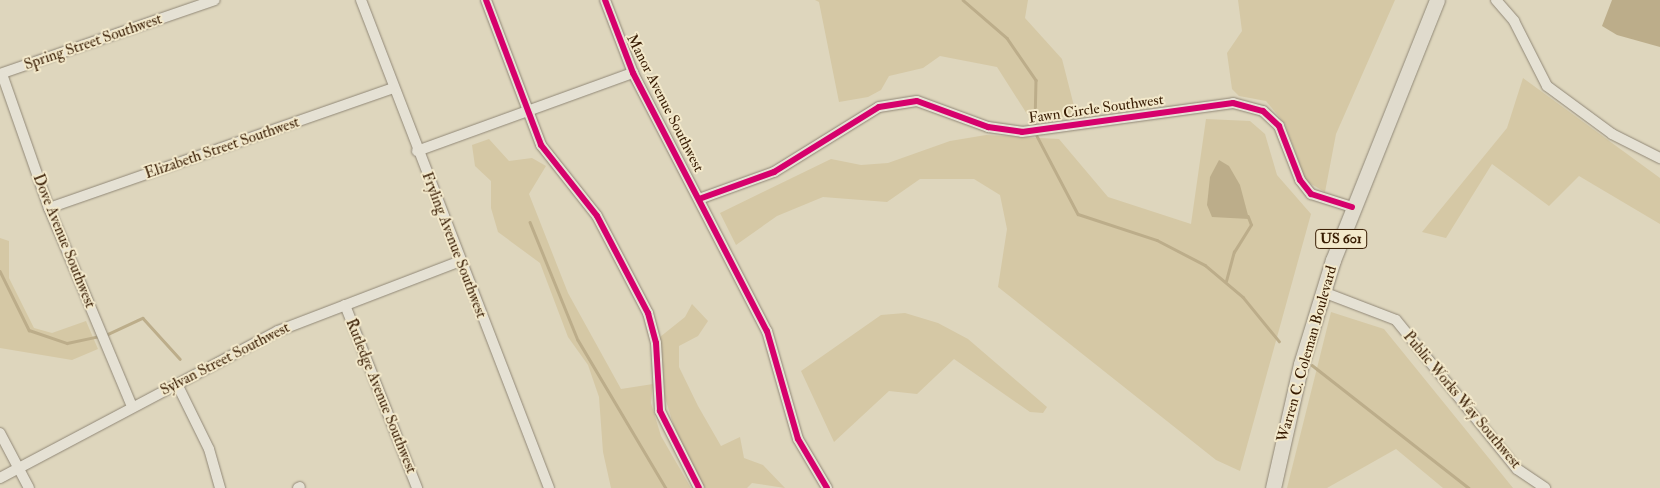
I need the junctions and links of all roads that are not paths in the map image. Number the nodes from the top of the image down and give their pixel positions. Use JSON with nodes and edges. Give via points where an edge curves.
{"nodes":[{"id":1,"x":215,"y":0,"type":"edge"},
{"id":2,"x":361,"y":0,"type":"edge"},
{"id":3,"x":486,"y":0,"type":"edge"},
{"id":4,"x":605,"y":0,"type":"edge"},
{"id":5,"x":1437,"y":0,"type":"edge"},
{"id":6,"x":1496,"y":0,"type":"edge"},
{"id":7,"x":201,"y":2,"type":"edge"},
{"id":8,"x":633,"y":73,"type":"junction"},
{"id":9,"x":1,"y":74,"type":"edge"},
{"id":10,"x":394,"y":88,"type":"junction"},
{"id":11,"x":527,"y":112,"type":"junction"},
{"id":12,"x":417,"y":151,"type":"junction"},
{"id":13,"x":1660,"y":158,"type":"edge"},
{"id":14,"x":699,"y":199,"type":"junction"},
{"id":15,"x":1352,"y":207,"type":"junction"},
{"id":16,"x":49,"y":208,"type":"junction"},
{"id":17,"x":460,"y":261,"type":"junction"},
{"id":18,"x":1323,"y":292,"type":"junction"},
{"id":19,"x":345,"y":305,"type":"junction"},
{"id":20,"x":177,"y":384,"type":"junction"},
{"id":21,"x":132,"y":406,"type":"junction"},
{"id":22,"x":0,"y":433,"type":"edge"},
{"id":23,"x":18,"y":468,"type":"junction"},
{"id":24,"x":0,"y":478,"type":"edge"},
{"id":25,"x":29,"y":488,"type":"edge"},
{"id":26,"x":220,"y":488,"type":"edge"},
{"id":27,"x":417,"y":488,"type":"edge"},
{"id":28,"x":549,"y":488,"type":"edge"},
{"id":29,"x":699,"y":488,"type":"edge"},
{"id":30,"x":827,"y":488,"type":"edge"},
{"id":31,"x":1272,"y":488,"type":"edge"},
{"id":32,"x":1545,"y":488,"type":"edge"}],
"edges":[{"from":1,"to":7,"type":"street","name":"Spring Street Southwest"},
{"from":2,"to":10,"type":"street","name":"Fryling Avenue Southwest"},
{"from":3,"to":11,"type":"street"},
{"from":4,"to":8,"type":"street","name":"Manor Avenue Southwest"},
{"from":5,"to":15,"type":"highway","name":"Warren C. Coleman Boulevard","number":"US 601"},
{"from":6,"to":13,"type":"street","via":[[1514,22],[1546,86],[1612,134]]},
{"from":7,"to":9,"type":"street","name":"Spring Street Southwest"},
{"from":8,"to":11,"type":"street"},
{"from":8,"to":14,"type":"street","name":"Manor Avenue Southwest"},
{"from":9,"to":16,"type":"street","name":"Dove Avenue Southwest"},
{"from":10,"to":12,"type":"street","name":"Fryling Avenue Southwest"},
{"from":10,"to":16,"type":"street","name":"Elizabeth Street Southwest"},
{"from":11,"to":12,"type":"street"},
{"from":11,"to":29,"type":"street","via":[[548,156],[597,216],[648,313],[656,342],[660,411]]},
{"from":12,"to":17,"type":"street","name":"Fryling Avenue Southwest"},
{"from":14,"to":15,"type":"street","name":"Fawn Circle Southwest","via":[[774,172],[879,107],[917,101],[988,127],[1022,132],[1233,103],[1263,110],[1279,126],[1300,180],[1311,194]]},
{"from":14,"to":30,"type":"street","name":"Manor Avenue Southwest","via":[[767,331],[798,439]]},
{"from":15,"to":18,"type":"highway","name":"Warren C. Coleman Boulevard","number":"US 601"},
{"from":16,"to":21,"type":"street","name":"Dove Avenue Southwest"},
{"from":17,"to":19,"type":"street","name":"Sylvan Street Southwest"},
{"from":17,"to":28,"type":"street","name":"Fryling Avenue Southwest"},
{"from":18,"to":31,"type":"highway","name":"Warren C. Coleman Boulevard","number":"US 601"},
{"from":18,"to":32,"type":"street","name":"Public Works Way Southwest","via":[[1396,320],[1517,469]]},
{"from":19,"to":20,"type":"street","name":"Sylvan Street Southwest","via":[[278,331]]},
{"from":19,"to":27,"type":"street","name":"Rutledge Avenue Southwest"},
{"from":20,"to":21,"type":"street","name":"Sylvan Street Southwest"},
{"from":20,"to":26,"type":"street","via":[[209,449]]},
{"from":21,"to":23,"type":"street","name":"Sylvan Street Southwest"},
{"from":22,"to":23,"type":"street"},
{"from":23,"to":24,"type":"street","name":"Sylvan Street Southwest"},
{"from":23,"to":25,"type":"street"}]}
